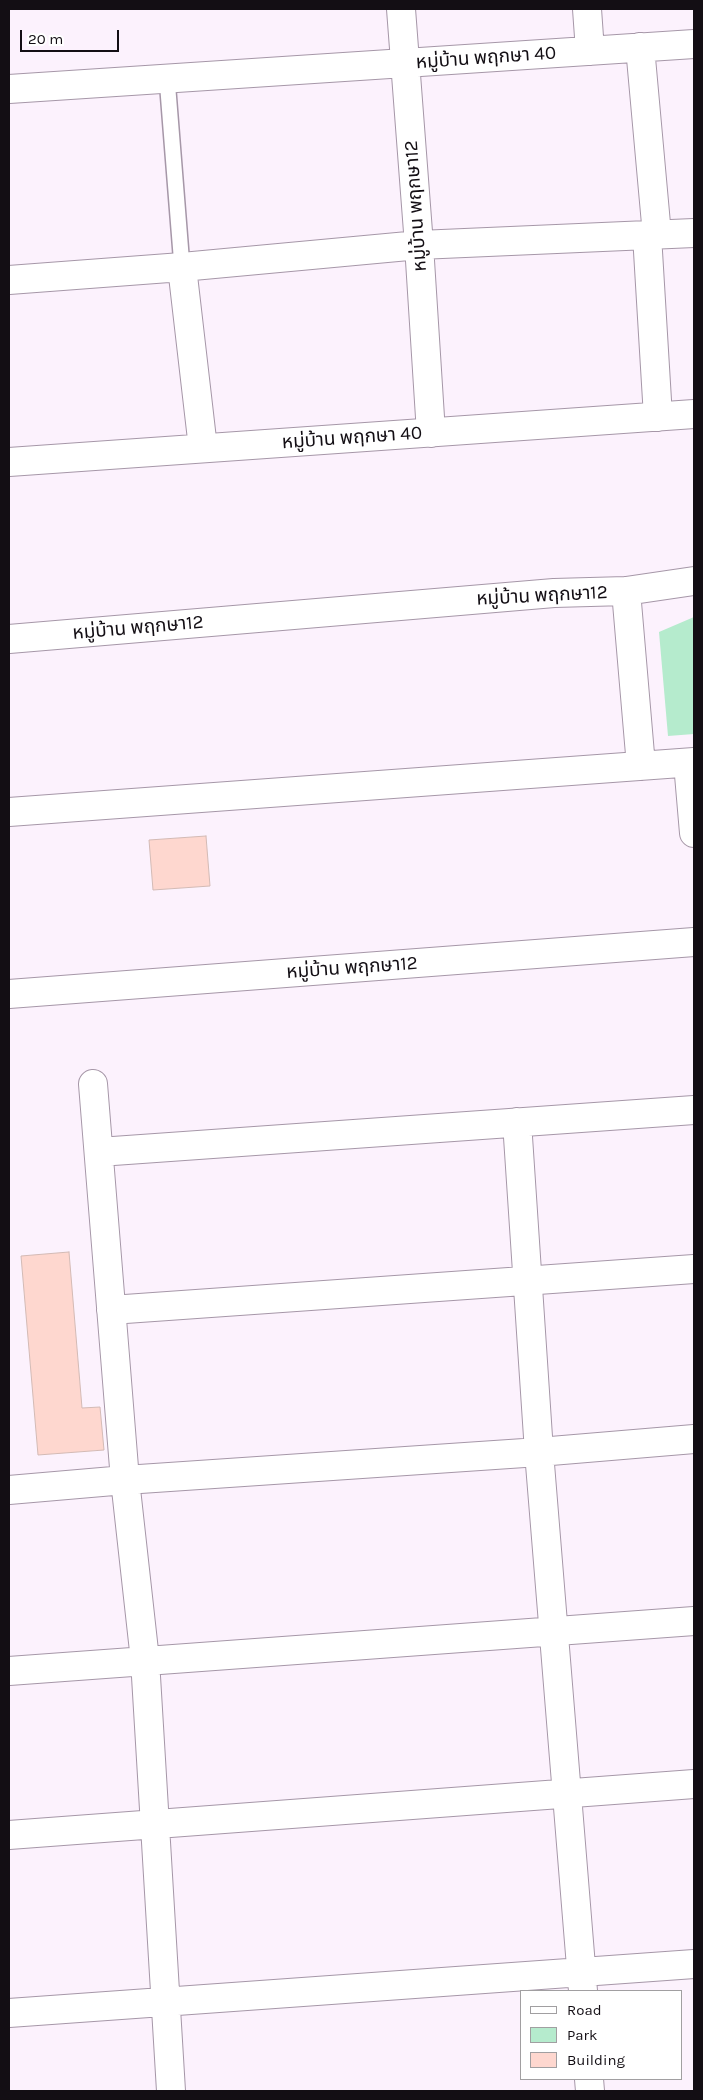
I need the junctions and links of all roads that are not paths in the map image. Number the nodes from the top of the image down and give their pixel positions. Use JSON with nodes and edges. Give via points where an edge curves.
{"nodes":[{"id":1,"x":401,"y":9,"type":"edge"},
{"id":2,"x":587,"y":9,"type":"edge"},
{"id":3,"x":694,"y":44,"type":"edge"},
{"id":4,"x":640,"y":47,"type":"junction"},
{"id":5,"x":590,"y":51,"type":"junction"},
{"id":6,"x":405,"y":63,"type":"junction"},
{"id":7,"x":167,"y":78,"type":"junction"},
{"id":8,"x":9,"y":89,"type":"edge"},
{"id":9,"x":694,"y":233,"type":"edge"},
{"id":10,"x":652,"y":235,"type":"junction"},
{"id":11,"x":419,"y":245,"type":"junction"},
{"id":12,"x":182,"y":267,"type":"junction"},
{"id":13,"x":9,"y":280,"type":"edge"},
{"id":14,"x":694,"y":414,"type":"edge"},
{"id":15,"x":658,"y":417,"type":"junction"},
{"id":16,"x":431,"y":433,"type":"junction"},
{"id":17,"x":203,"y":448,"type":"junction"},
{"id":18,"x":9,"y":462,"type":"edge"},
{"id":19,"x":694,"y":581,"type":"edge"},
{"id":20,"x":626,"y":591,"type":"junction"},
{"id":21,"x":9,"y":639,"type":"edge"},
{"id":22,"x":691,"y":763,"type":"edge"},
{"id":23,"x":641,"y":766,"type":"junction"},
{"id":24,"x":9,"y":812,"type":"edge"},
{"id":25,"x":694,"y":833,"type":"edge"},
{"id":26,"x":694,"y":942,"type":"edge"},
{"id":27,"x":9,"y":994,"type":"edge"},
{"id":28,"x":94,"y":1084,"type":"dead end"},
{"id":29,"x":694,"y":1110,"type":"edge"},
{"id":30,"x":517,"y":1122,"type":"junction"},
{"id":31,"x":99,"y":1152,"type":"junction"},
{"id":32,"x":694,"y":1269,"type":"edge"},
{"id":33,"x":527,"y":1281,"type":"junction"},
{"id":34,"x":111,"y":1310,"type":"junction"},
{"id":35,"x":694,"y":1439,"type":"edge"},
{"id":36,"x":539,"y":1452,"type":"junction"},
{"id":37,"x":125,"y":1480,"type":"junction"},
{"id":38,"x":9,"y":1490,"type":"edge"},
{"id":39,"x":694,"y":1621,"type":"edge"},
{"id":40,"x":554,"y":1631,"type":"junction"},
{"id":41,"x":145,"y":1660,"type":"junction"},
{"id":42,"x":9,"y":1671,"type":"edge"},
{"id":43,"x":694,"y":1784,"type":"edge"},
{"id":44,"x":567,"y":1793,"type":"junction"},
{"id":45,"x":153,"y":1824,"type":"junction"},
{"id":46,"x":9,"y":1835,"type":"edge"},
{"id":47,"x":694,"y":1964,"type":"edge"},
{"id":48,"x":582,"y":1982,"type":"edge"},
{"id":49,"x":165,"y":2002,"type":"junction"},
{"id":50,"x":9,"y":2013,"type":"edge"},
{"id":51,"x":171,"y":2091,"type":"edge"}],
"edges":[{"from":1,"to":6,"type":"street","name":"หมู่บ้าน พฤกษา12"},
{"from":2,"to":5,"type":"street"},
{"from":3,"to":4,"type":"street","name":"หมู่บ้าน พฤกษา 40"},
{"from":4,"to":5,"type":"street","name":"หมู่บ้าน พฤกษา 40"},
{"from":4,"to":10,"type":"street"},
{"from":5,"to":6,"type":"street","name":"หมู่บ้าน พฤกษา 40"},
{"from":6,"to":7,"type":"street","name":"หมู่บ้าน พฤกษา 40"},
{"from":6,"to":11,"type":"street","name":"หมู่บ้าน พฤกษา12"},
{"from":7,"to":8,"type":"street","name":"หมู่บ้าน พฤกษา 40"},
{"from":7,"to":12,"type":"lane"},
{"from":9,"to":10,"type":"street"},
{"from":10,"to":11,"type":"street"},
{"from":10,"to":15,"type":"street"},
{"from":11,"to":12,"type":"street"},
{"from":11,"to":16,"type":"street","name":"หมู่บ้าน พฤกษา12"},
{"from":12,"to":13,"type":"street"},
{"from":12,"to":17,"type":"street"},
{"from":14,"to":15,"type":"street","name":"หมู่บ้าน พฤกษา 40"},
{"from":15,"to":16,"type":"street","name":"หมู่บ้าน พฤกษา 40"},
{"from":16,"to":17,"type":"street","name":"หมู่บ้าน พฤกษา 40"},
{"from":17,"to":18,"type":"street","name":"หมู่บ้าน พฤกษา 40"},
{"from":19,"to":20,"type":"street","name":"หมู่บ้าน พฤกษา12"},
{"from":20,"to":21,"type":"street","name":"หมู่บ้าน พฤกษา12","via":[[554,593]]},
{"from":20,"to":23,"type":"street","name":"หมู่บ้าน พฤกษา12"},
{"from":22,"to":23,"type":"street"},
{"from":22,"to":25,"type":"street"},
{"from":23,"to":24,"type":"street"},
{"from":26,"to":27,"type":"street","name":"หมู่บ้าน พฤกษา12"},
{"from":28,"to":31,"type":"street"},
{"from":29,"to":30,"type":"street"},
{"from":30,"to":31,"type":"street"},
{"from":30,"to":33,"type":"street"},
{"from":31,"to":34,"type":"street"},
{"from":32,"to":33,"type":"street"},
{"from":33,"to":34,"type":"street"},
{"from":33,"to":36,"type":"street"},
{"from":34,"to":37,"type":"street"},
{"from":35,"to":36,"type":"street"},
{"from":36,"to":37,"type":"street"},
{"from":36,"to":40,"type":"street"},
{"from":37,"to":38,"type":"street"},
{"from":37,"to":41,"type":"street"},
{"from":39,"to":40,"type":"street"},
{"from":40,"to":41,"type":"street"},
{"from":40,"to":44,"type":"street"},
{"from":41,"to":42,"type":"street"},
{"from":41,"to":45,"type":"street"},
{"from":43,"to":44,"type":"street"},
{"from":44,"to":45,"type":"street"},
{"from":44,"to":48,"type":"street"},
{"from":45,"to":46,"type":"street"},
{"from":45,"to":49,"type":"street"},
{"from":47,"to":48,"type":"street"},
{"from":48,"to":49,"type":"street"},
{"from":49,"to":50,"type":"street"},
{"from":49,"to":51,"type":"street"}]}
